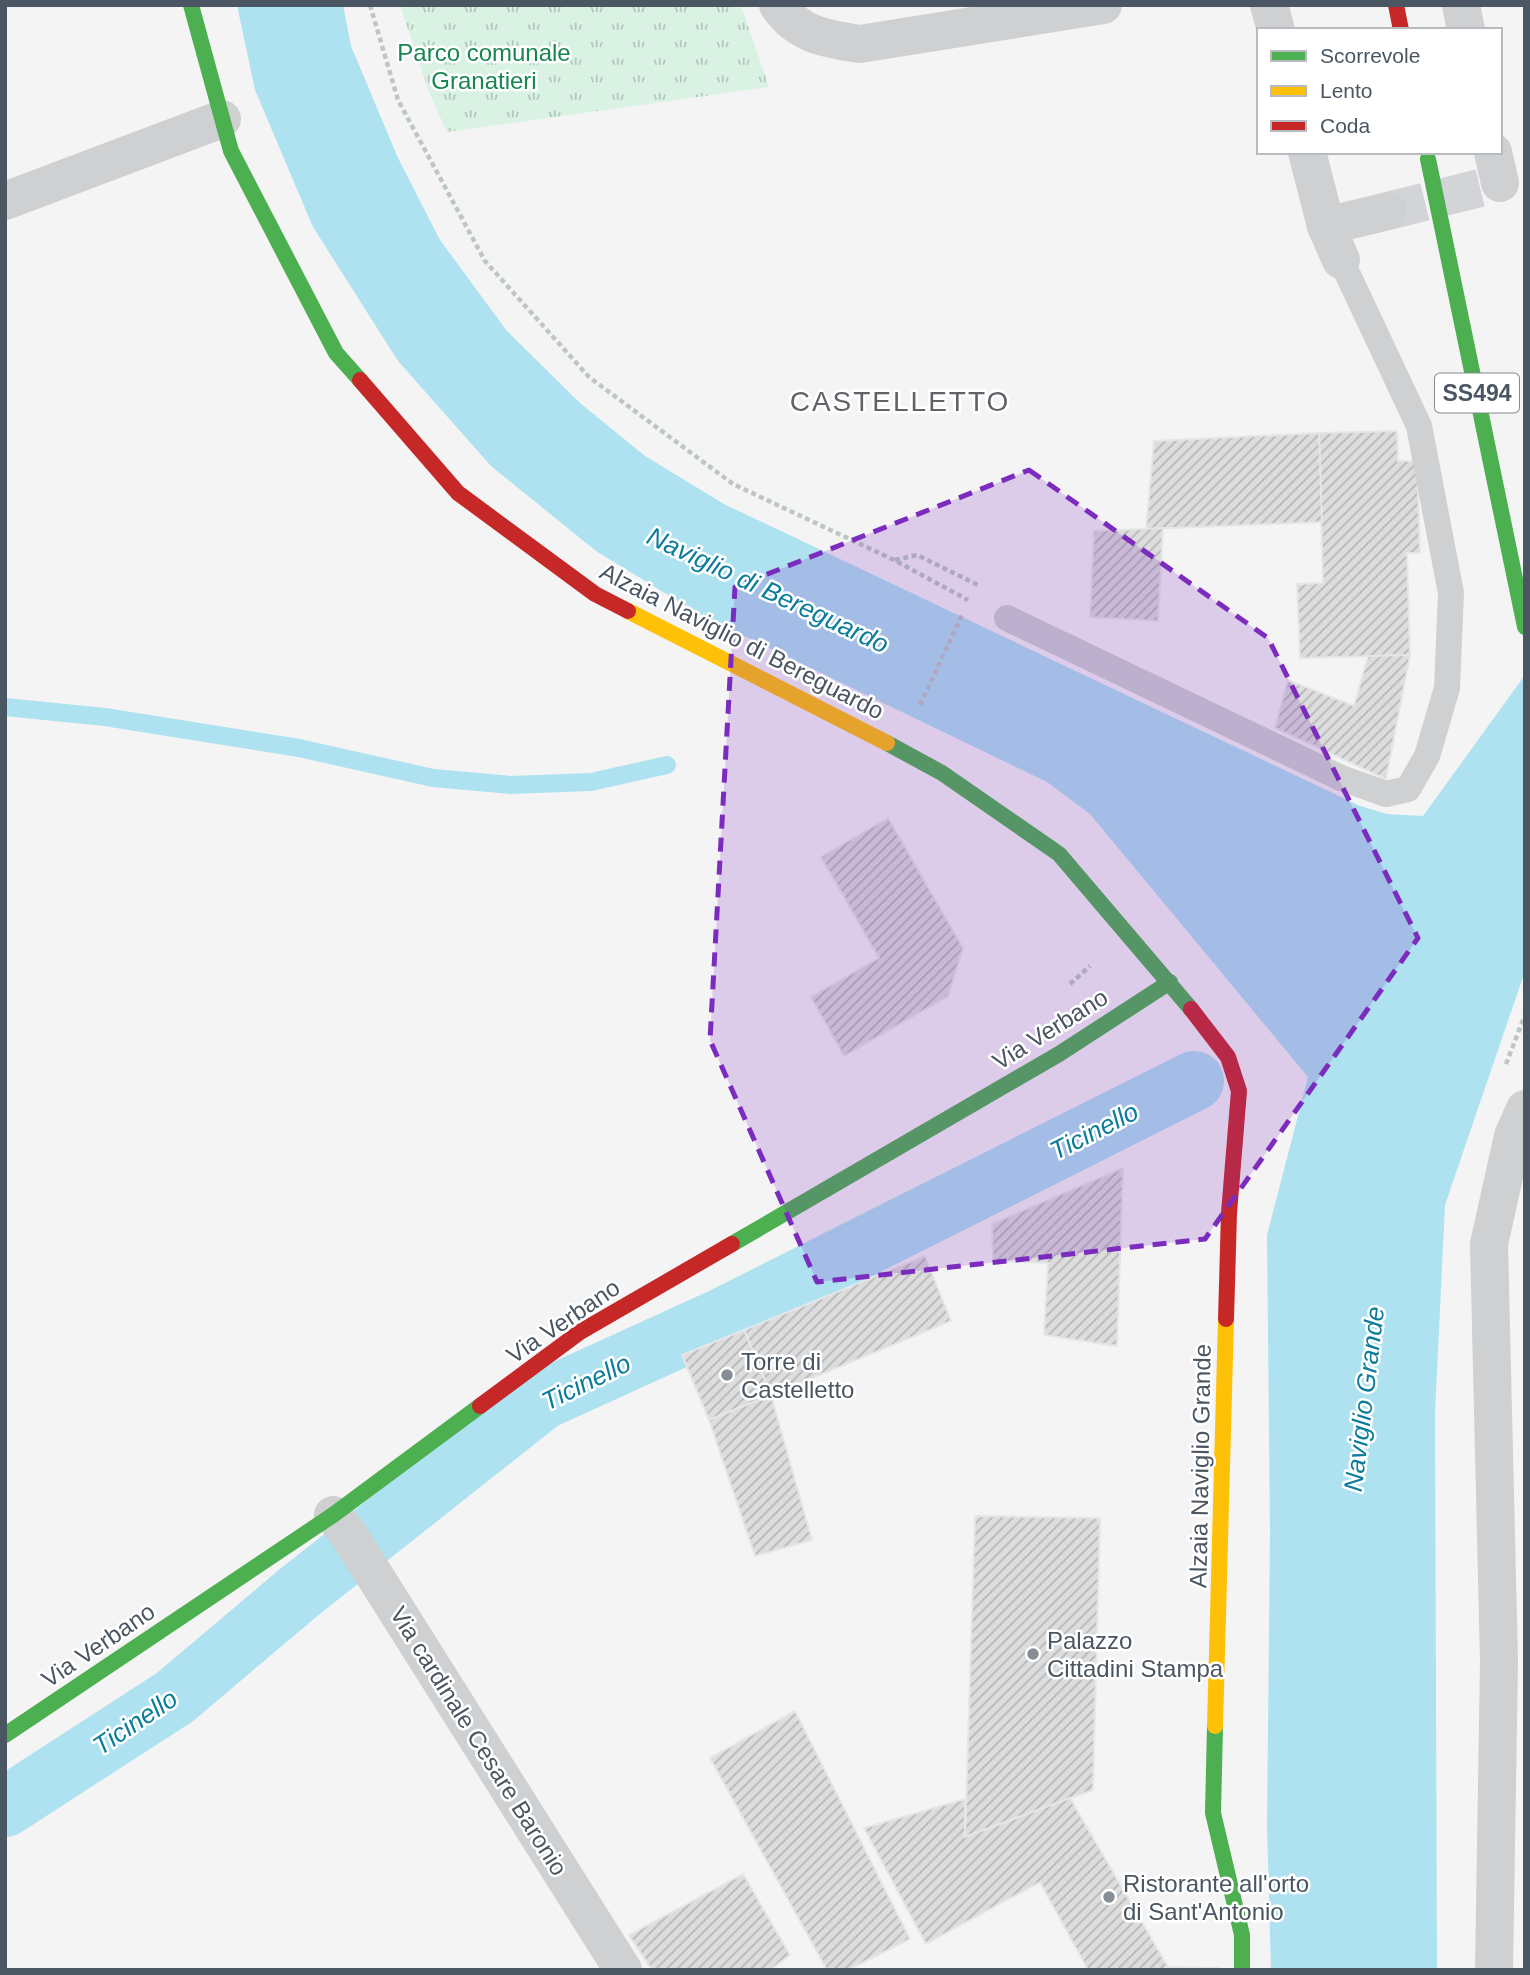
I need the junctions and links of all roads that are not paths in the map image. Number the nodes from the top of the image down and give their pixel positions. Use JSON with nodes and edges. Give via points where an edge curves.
{"nodes":[{"id":1,"x":191,"y":5,"type":"edge"},
{"id":2,"x":778,"y":5,"type":"edge"},
{"id":3,"x":1103,"y":5,"type":"edge"},
{"id":4,"x":1269,"y":5,"type":"edge"},
{"id":5,"x":1396,"y":5,"type":"edge"},
{"id":6,"x":1461,"y":6,"type":"edge"},
{"id":7,"x":1275,"y":28,"type":"edge"},
{"id":8,"x":1401,"y":28,"type":"edge"},
{"id":9,"x":1466,"y":28,"type":"edge"},
{"id":10,"x":222,"y":119,"type":"junction"},
{"id":11,"x":1308,"y":154,"type":"edge"},
{"id":12,"x":1428,"y":156,"type":"edge"},
{"id":13,"x":5,"y":201,"type":"edge"},
{"id":14,"x":1388,"y":211,"type":"tunnel mouth"},
{"id":15,"x":1334,"y":243,"type":"junction"},
{"id":16,"x":1007,"y":618,"type":"road end"},
{"id":17,"x":1525,"y":627,"type":"edge"},
{"id":18,"x":1170,"y":982,"type":"junction"},
{"id":19,"x":1525,"y":1109,"type":"edge"},
{"id":20,"x":341,"y":1525,"type":"junction"},
{"id":21,"x":5,"y":1735,"type":"edge"},
{"id":22,"x":623,"y":1970,"type":"edge"},
{"id":23,"x":1242,"y":1970,"type":"edge"},
{"id":24,"x":1494,"y":1970,"type":"edge"}],
"edges":[{"from":1,"to":10,"type":"street","name":"Alzaia Naviglio di Bereguardo"},
{"from":2,"to":3,"type":"street","via":[[789,21],[820,38],[860,44]]},
{"from":4,"to":7,"type":"street"},
{"from":5,"to":8,"type":"street"},
{"from":6,"to":9,"type":"street"},
{"from":10,"to":13,"type":"street"},
{"from":10,"to":18,"type":"street","name":"Alzaia Naviglio di Bereguardo","via":[[231,150],[337,353],[458,493],[595,594],[942,773],[1059,854]]},
{"from":11,"to":15,"type":"street"},
{"from":12,"to":17,"type":"street","number":"SS494","bridge":true},
{"from":14,"to":15,"type":"street"},
{"from":15,"to":16,"type":"lane","via":[[1419,426],[1451,593],[1447,688],[1427,757],[1408,789],[1386,794],[1341,778]]},
{"from":18,"to":20,"type":"street","name":"Via Verbano","via":[[1059,1054],[580,1332]]},
{"from":18,"to":23,"type":"street","name":"Alzaia Naviglio Grande","via":[[1228,1057],[1239,1091],[1229,1213],[1213,1813],[1242,1935]]},
{"from":19,"to":24,"type":"street","via":[[1513,1136],[1489,1244],[1499,1661]]},
{"from":20,"to":21,"type":"street","name":"Via Verbano"},
{"from":20,"to":22,"type":"street","name":"Via cardinale Cesare Baronio"}]}
